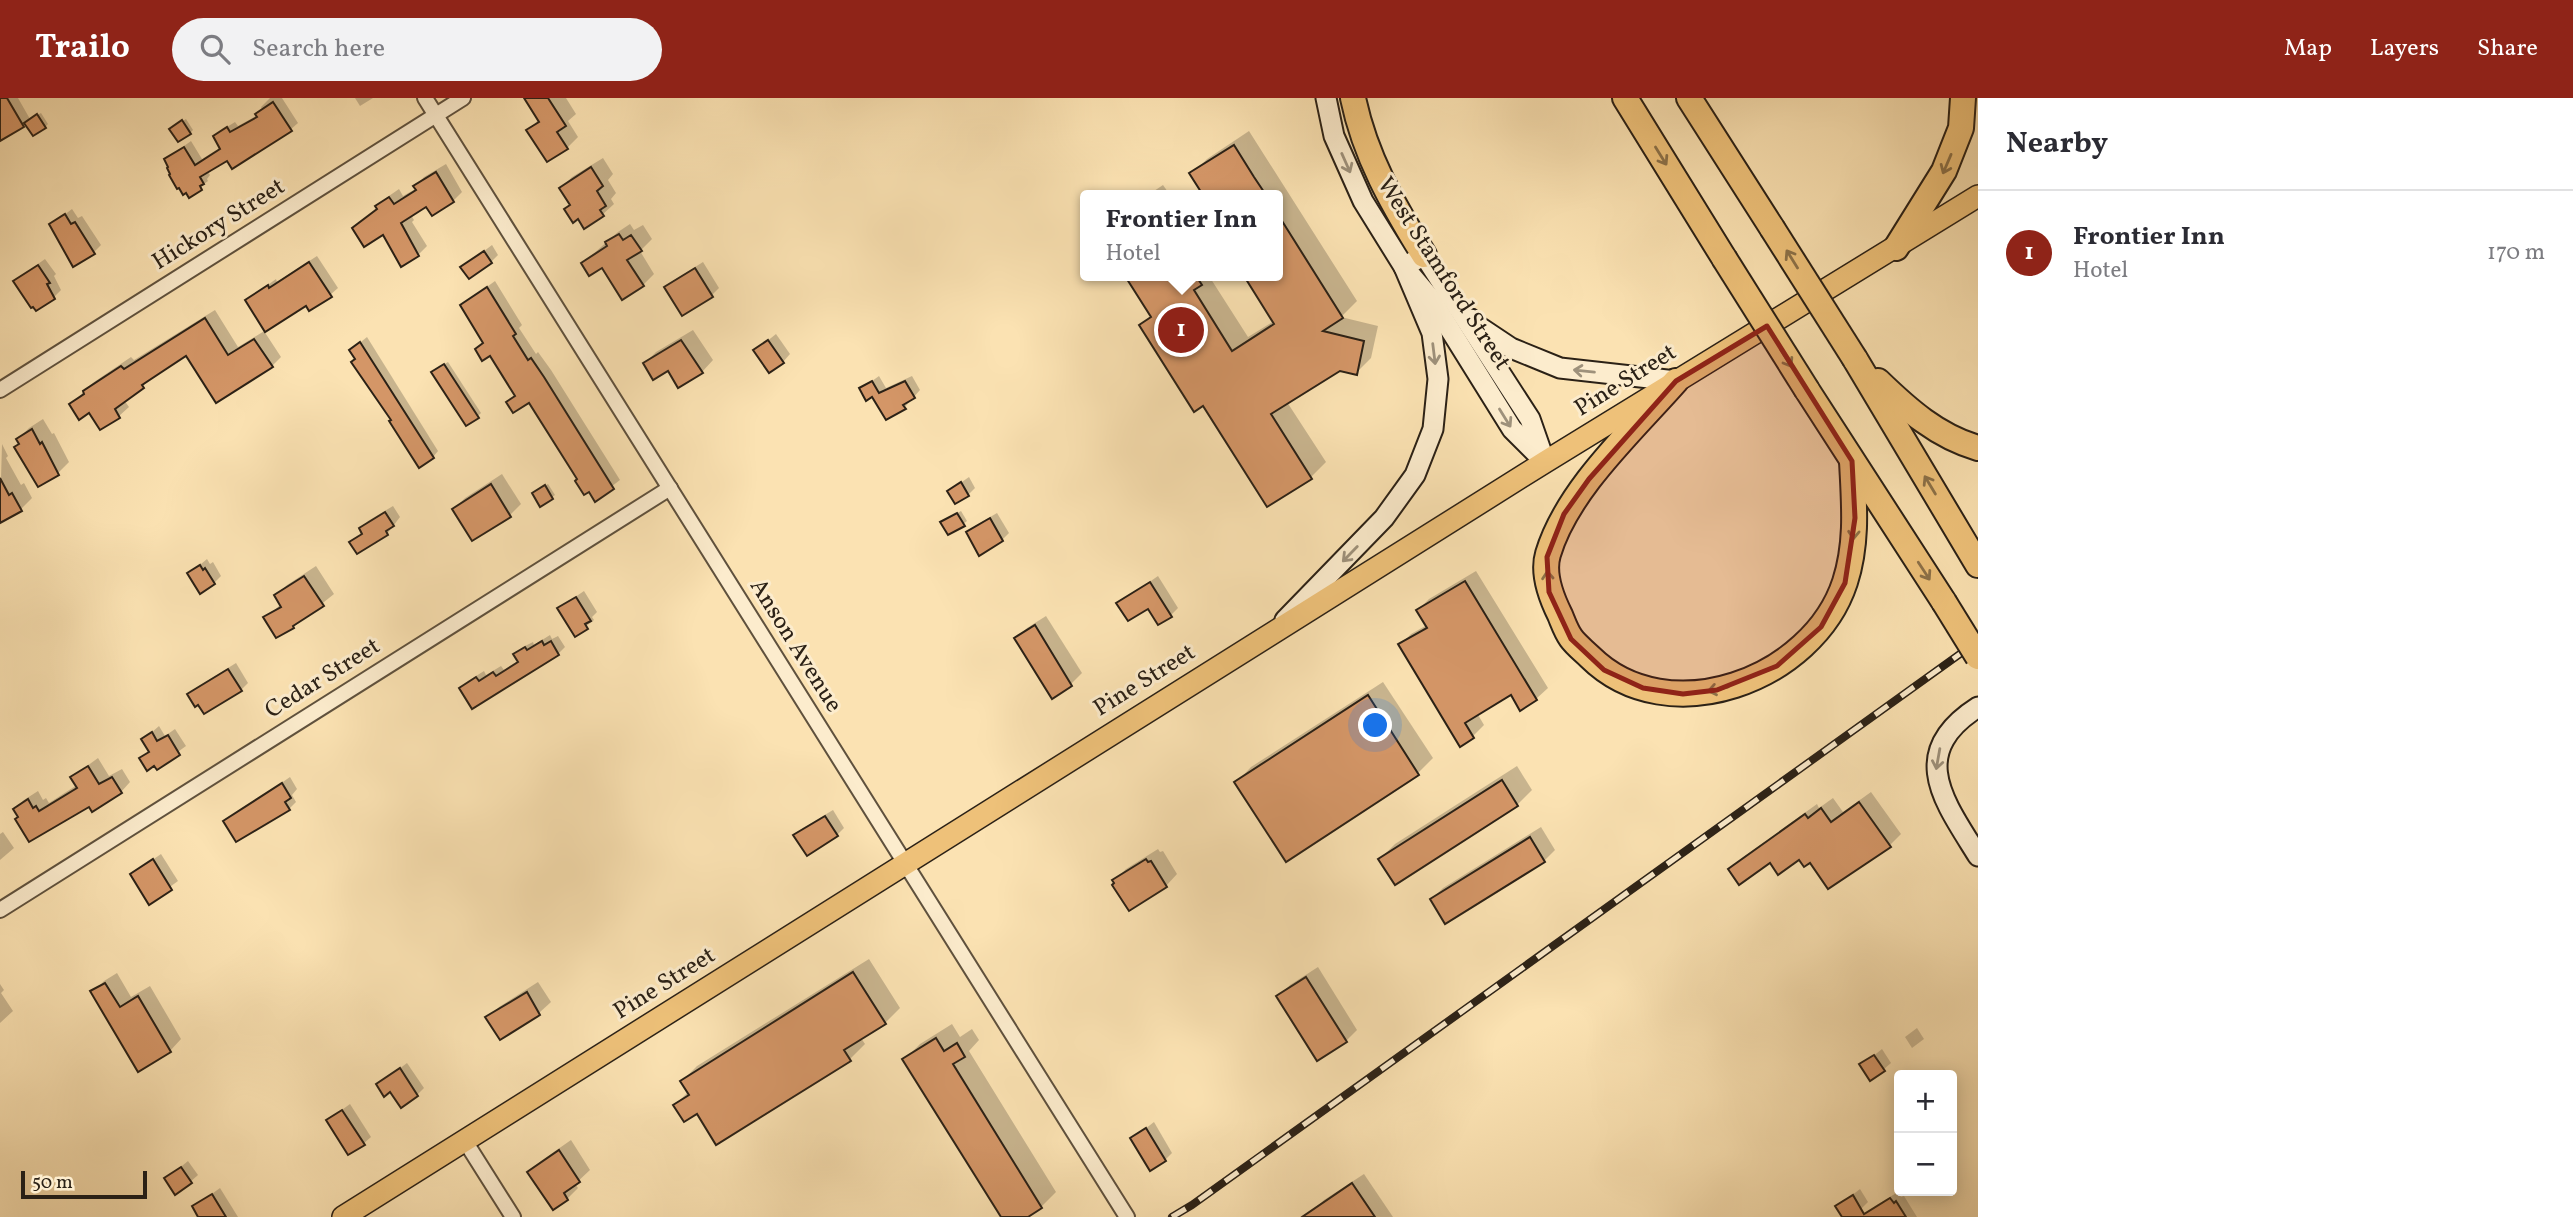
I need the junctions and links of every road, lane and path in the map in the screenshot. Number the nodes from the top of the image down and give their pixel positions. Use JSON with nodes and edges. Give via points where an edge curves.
{"nodes":[{"id":1,"x":425,"y":98,"type":"edge"},
{"id":2,"x":463,"y":98,"type":"edge"},
{"id":3,"x":1326,"y":98,"type":"edge"},
{"id":4,"x":1353,"y":98,"type":"edge"},
{"id":5,"x":1625,"y":98,"type":"edge"},
{"id":6,"x":1689,"y":98,"type":"edge"},
{"id":7,"x":1963,"y":98,"type":"edge"},
{"id":8,"x":436,"y":115,"type":"junction"},
{"id":9,"x":1978,"y":196,"type":"edge"},
{"id":10,"x":1896,"y":248,"type":"junction"},
{"id":11,"x":1414,"y":261,"type":"junction"},
{"id":12,"x":1446,"y":291,"type":"junction"},
{"id":13,"x":1855,"y":359,"type":"junction"},
{"id":14,"x":1676,"y":381,"type":"junction"},
{"id":15,"x":0,"y":390,"type":"edge"},
{"id":16,"x":1978,"y":448,"type":"edge"},
{"id":17,"x":1853,"y":461,"type":"junction"},
{"id":18,"x":1545,"y":462,"type":"junction"},
{"id":19,"x":670,"y":488,"type":"junction"},
{"id":20,"x":1978,"y":565,"type":"edge"},
{"id":21,"x":1272,"y":633,"type":"junction"},
{"id":22,"x":1978,"y":657,"type":"edge"},
{"id":23,"x":1978,"y":707,"type":"edge"},
{"id":24,"x":1978,"y":856,"type":"edge"},
{"id":25,"x":905,"y":864,"type":"junction"},
{"id":26,"x":0,"y":910,"type":"edge"},
{"id":27,"x":465,"y":1142,"type":"junction"},
{"id":28,"x":344,"y":1217,"type":"edge"},
{"id":29,"x":513,"y":1217,"type":"edge"},
{"id":30,"x":1127,"y":1217,"type":"edge"}],
"edges":[{"from":1,"to":8,"type":"street","name":"Anson Avenue"},
{"from":2,"to":8,"type":"street","name":"Hickory Street"},
{"from":3,"to":11,"type":"main road","name":"West Stamford Street","one_way":true,"via":[[1334,136],[1363,201]]},
{"from":4,"to":11,"type":"highway","via":[[1364,143]]},
{"from":5,"to":17,"type":"highway","one_way":true,"bridge":true},
{"from":13,"to":6,"type":"highway","one_way":true,"bridge":true},
{"from":7,"to":10,"type":"highway","one_way":true,"via":[[1961,128],[1944,171]]},
{"from":8,"to":15,"type":"street","name":"Hickory Street"},
{"from":8,"to":19,"type":"street","name":"Anson Avenue"},
{"from":9,"to":10,"type":"main road","name":"Pine Street"},
{"from":10,"to":14,"type":"main road","name":"Pine Street"},
{"from":11,"to":12,"type":"main road"},
{"from":11,"to":18,"type":"main road","name":"West Stamford Street","one_way":true,"via":[[1431,299],[1512,429]]},
{"from":11,"to":21,"type":"main road","one_way":true,"via":[[1438,379],[1433,429],[1415,475],[1384,518]]},
{"from":14,"to":12,"type":"main road","one_way":true,"via":[[1560,368],[1511,348],[1478,326]]},
{"from":12,"to":18,"type":"main road","via":[[1530,419]]},
{"from":13,"to":16,"type":"highway","via":[[1909,412],[1955,440]]},
{"from":20,"to":13,"type":"highway","one_way":true},
{"from":17,"to":14,"type":"highway","one_way":true,"via":[[1853,552],[1845,583],[1827,618],[1802,647],[1757,677],[1717,690],[1683,694],[1643,688],[1623,679],[1604,670],[1571,639],[1549,592],[1547,557],[1564,514],[1589,479]]},
{"from":14,"to":18,"type":"main road","name":"Pine Street"},
{"from":17,"to":22,"type":"highway","one_way":true,"bridge":true},
{"from":18,"to":21,"type":"main road","name":"Pine Street"},
{"from":19,"to":25,"type":"street","name":"Anson Avenue"},
{"from":19,"to":26,"type":"street","name":"Cedar Street"},
{"from":21,"to":25,"type":"main road","name":"Pine Street"},
{"from":23,"to":24,"type":"main road","one_way":true,"via":[[1953,725],[1940,745],[1935,774]]},
{"from":25,"to":27,"type":"main road","name":"Pine Street"},
{"from":25,"to":30,"type":"street","name":"Anson Avenue"},
{"from":27,"to":28,"type":"main road","name":"Pine Street"},
{"from":27,"to":29,"type":"street"}]}
